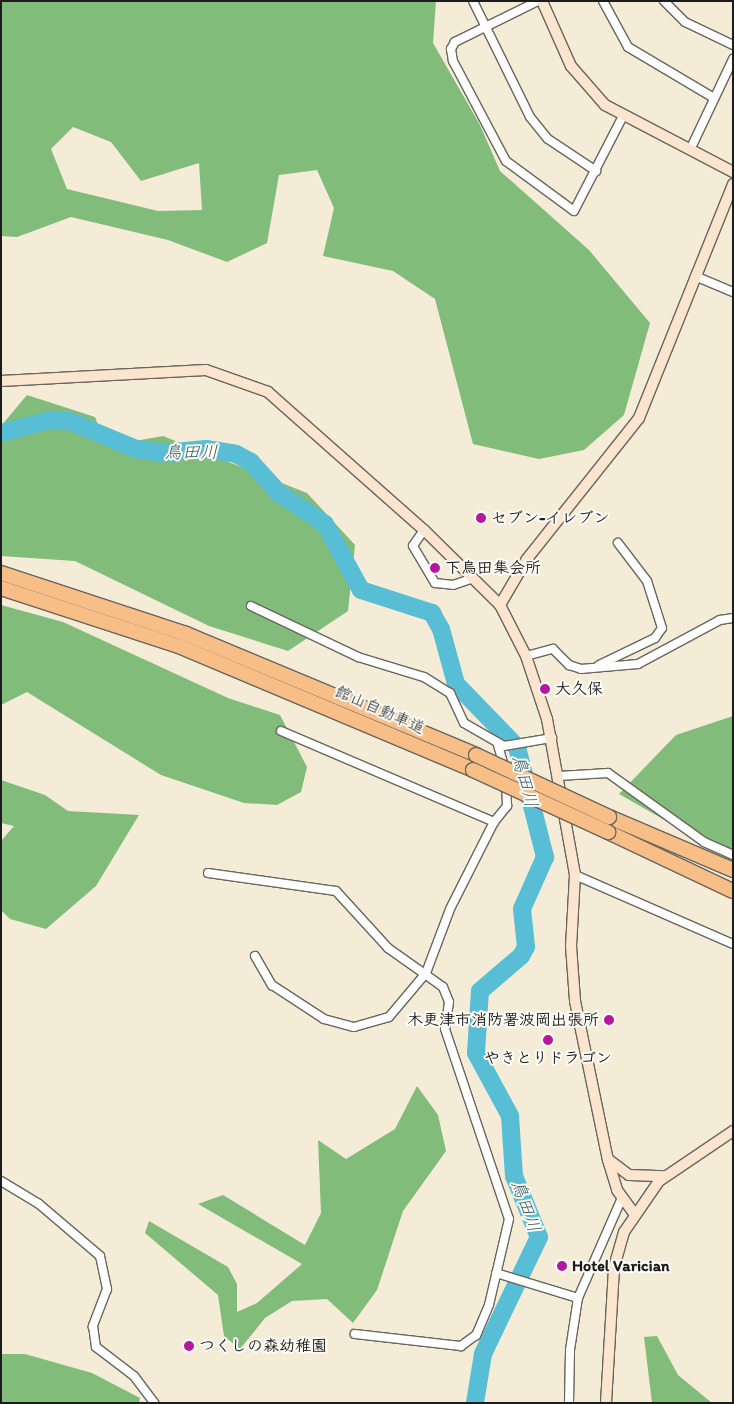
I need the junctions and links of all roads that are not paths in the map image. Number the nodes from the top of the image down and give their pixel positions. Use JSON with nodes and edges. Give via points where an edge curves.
{"nodes":[{"id":1,"x":473,"y":1,"type":"edge"},
{"id":2,"x":540,"y":1,"type":"edge"},
{"id":3,"x":603,"y":1,"type":"edge"},
{"id":4,"x":664,"y":1,"type":"edge"},
{"id":5,"x":486,"y":28,"type":"junction"},
{"id":6,"x":733,"y":45,"type":"edge"},
{"id":7,"x":733,"y":59,"type":"edge"},
{"id":8,"x":714,"y":98,"type":"junction"},
{"id":9,"x":623,"y":116,"type":"junction"},
{"id":10,"x":690,"y":150,"type":"junction"},
{"id":11,"x":596,"y":171,"type":"junction"},
{"id":12,"x":733,"y":172,"type":"edge"},
{"id":13,"x":733,"y":184,"type":"edge"},
{"id":14,"x":695,"y":276,"type":"junction"},
{"id":15,"x":733,"y":292,"type":"edge"},
{"id":16,"x":1,"y":381,"type":"edge"},
{"id":17,"x":424,"y":530,"type":"junction"},
{"id":18,"x":618,"y":543,"type":"dead end"},
{"id":19,"x":1,"y":573,"type":"edge"},
{"id":20,"x":473,"y":578,"type":"junction"},
{"id":21,"x":1,"y":588,"type":"edge"},
{"id":22,"x":251,"y":606,"type":"dead end"},
{"id":23,"x":500,"y":606,"type":"junction"},
{"id":24,"x":733,"y":618,"type":"edge"},
{"id":25,"x":526,"y":656,"type":"junction"},
{"id":26,"x":599,"y":665,"type":"junction"},
{"id":27,"x":281,"y":731,"type":"dead end"},
{"id":28,"x":552,"y":738,"type":"junction"},
{"id":29,"x":497,"y":742,"type":"junction"},
{"id":30,"x":559,"y":776,"type":"junction"},
{"id":31,"x":494,"y":822,"type":"junction"},
{"id":32,"x":628,"y":842,"type":"junction"},
{"id":33,"x":733,"y":855,"type":"edge"},
{"id":34,"x":733,"y":870,"type":"edge"},
{"id":35,"x":208,"y":873,"type":"dead end"},
{"id":36,"x":575,"y":875,"type":"junction"},
{"id":37,"x":733,"y":891,"type":"edge"},
{"id":38,"x":733,"y":895,"type":"edge"},
{"id":39,"x":733,"y":944,"type":"edge"},
{"id":40,"x":255,"y":956,"type":"dead end"},
{"id":41,"x":426,"y":974,"type":"junction"},
{"id":42,"x":733,"y":1131,"type":"edge"},
{"id":43,"x":608,"y":1160,"type":"junction"},
{"id":44,"x":665,"y":1176,"type":"junction"},
{"id":45,"x":1,"y":1181,"type":"edge"},
{"id":46,"x":622,"y":1198,"type":"junction"},
{"id":47,"x":634,"y":1213,"type":"junction"},
{"id":48,"x":499,"y":1274,"type":"junction"},
{"id":49,"x":578,"y":1298,"type":"junction"},
{"id":50,"x":355,"y":1334,"type":"dead end"},
{"id":51,"x":154,"y":1403,"type":"edge"},
{"id":52,"x":569,"y":1403,"type":"edge"},
{"id":53,"x":606,"y":1403,"type":"edge"}],
"edges":[{"from":1,"to":5,"type":"street"},
{"from":2,"to":5,"type":"street"},
{"from":2,"to":9,"type":"street","via":[[583,83]]},
{"from":3,"to":8,"type":"street","via":[[628,47]]},
{"from":4,"to":6,"type":"street","via":[[685,22]]},
{"from":5,"to":11,"type":"street","via":[[530,117],[556,145]]},
{"from":5,"to":11,"type":"street","via":[[455,42],[451,49],[453,61],[506,160],[574,211]]},
{"from":7,"to":8,"type":"street"},
{"from":8,"to":10,"type":"street"},
{"from":9,"to":10,"type":"street"},
{"from":9,"to":11,"type":"street"},
{"from":10,"to":12,"type":"street"},
{"from":13,"to":14,"type":"street"},
{"from":14,"to":15,"type":"street"},
{"from":14,"to":23,"type":"street","via":[[639,418],[527,559]]},
{"from":16,"to":17,"type":"street","via":[[206,370],[230,377],[268,392],[291,409]]},
{"from":17,"to":20,"type":"street"},
{"from":17,"to":20,"type":"street","via":[[413,546],[435,583],[453,586]]},
{"from":18,"to":26,"type":"street","via":[[647,581],[662,628],[655,638]]},
{"from":19,"to":34,"type":"highway","name":"館山自動車道","bridge":true,"via":[[186,634],[476,755],[608,817]]},
{"from":20,"to":23,"type":"street"},
{"from":21,"to":32,"type":"highway","name":"館山自動車道","bridge":true,"via":[[181,647],[473,770]]},
{"from":22,"to":29,"type":"street","via":[[358,657],[424,677],[450,693],[464,722]]},
{"from":23,"to":25,"type":"street"},
{"from":24,"to":26,"type":"street","via":[[720,620],[638,664]]},
{"from":25,"to":26,"type":"street","via":[[553,649],[569,666]]},
{"from":25,"to":28,"type":"street"},
{"from":27,"to":31,"type":"street"},
{"from":28,"to":29,"type":"street","via":[[504,746]]},
{"from":28,"to":30,"type":"street"},
{"from":29,"to":31,"type":"street","via":[[509,799]]},
{"from":30,"to":33,"type":"street","via":[[608,773],[704,842]]},
{"from":30,"to":36,"type":"street"},
{"from":31,"to":41,"type":"street","via":[[450,910]]},
{"from":32,"to":37,"type":"highway","name":"館山自動車道"},
{"from":32,"to":38,"type":"highway"},
{"from":35,"to":41,"type":"street","via":[[336,892],[388,948]]},
{"from":36,"to":39,"type":"street"},
{"from":36,"to":43,"type":"street","via":[[571,946],[575,1002]]},
{"from":40,"to":41,"type":"street","via":[[272,985],[309,1012],[340,1025],[370,1025],[389,1017]]},
{"from":41,"to":48,"type":"street","via":[[444,987],[449,1002],[445,1029],[507,1207],[507,1232]]},
{"from":42,"to":44,"type":"street"},
{"from":43,"to":44,"type":"street","via":[[629,1175]]},
{"from":43,"to":46,"type":"street"},
{"from":44,"to":47,"type":"street"},
{"from":45,"to":51,"type":"street","via":[[39,1204],[100,1256],[107,1289],[93,1326],[96,1347],[134,1376]]},
{"from":46,"to":47,"type":"street"},
{"from":46,"to":49,"type":"street"},
{"from":47,"to":53,"type":"street","via":[[614,1267]]},
{"from":48,"to":49,"type":"street","via":[[534,1288]]},
{"from":48,"to":50,"type":"street","via":[[476,1335],[462,1346]]},
{"from":49,"to":52,"type":"street","via":[[570,1350]]}]}
